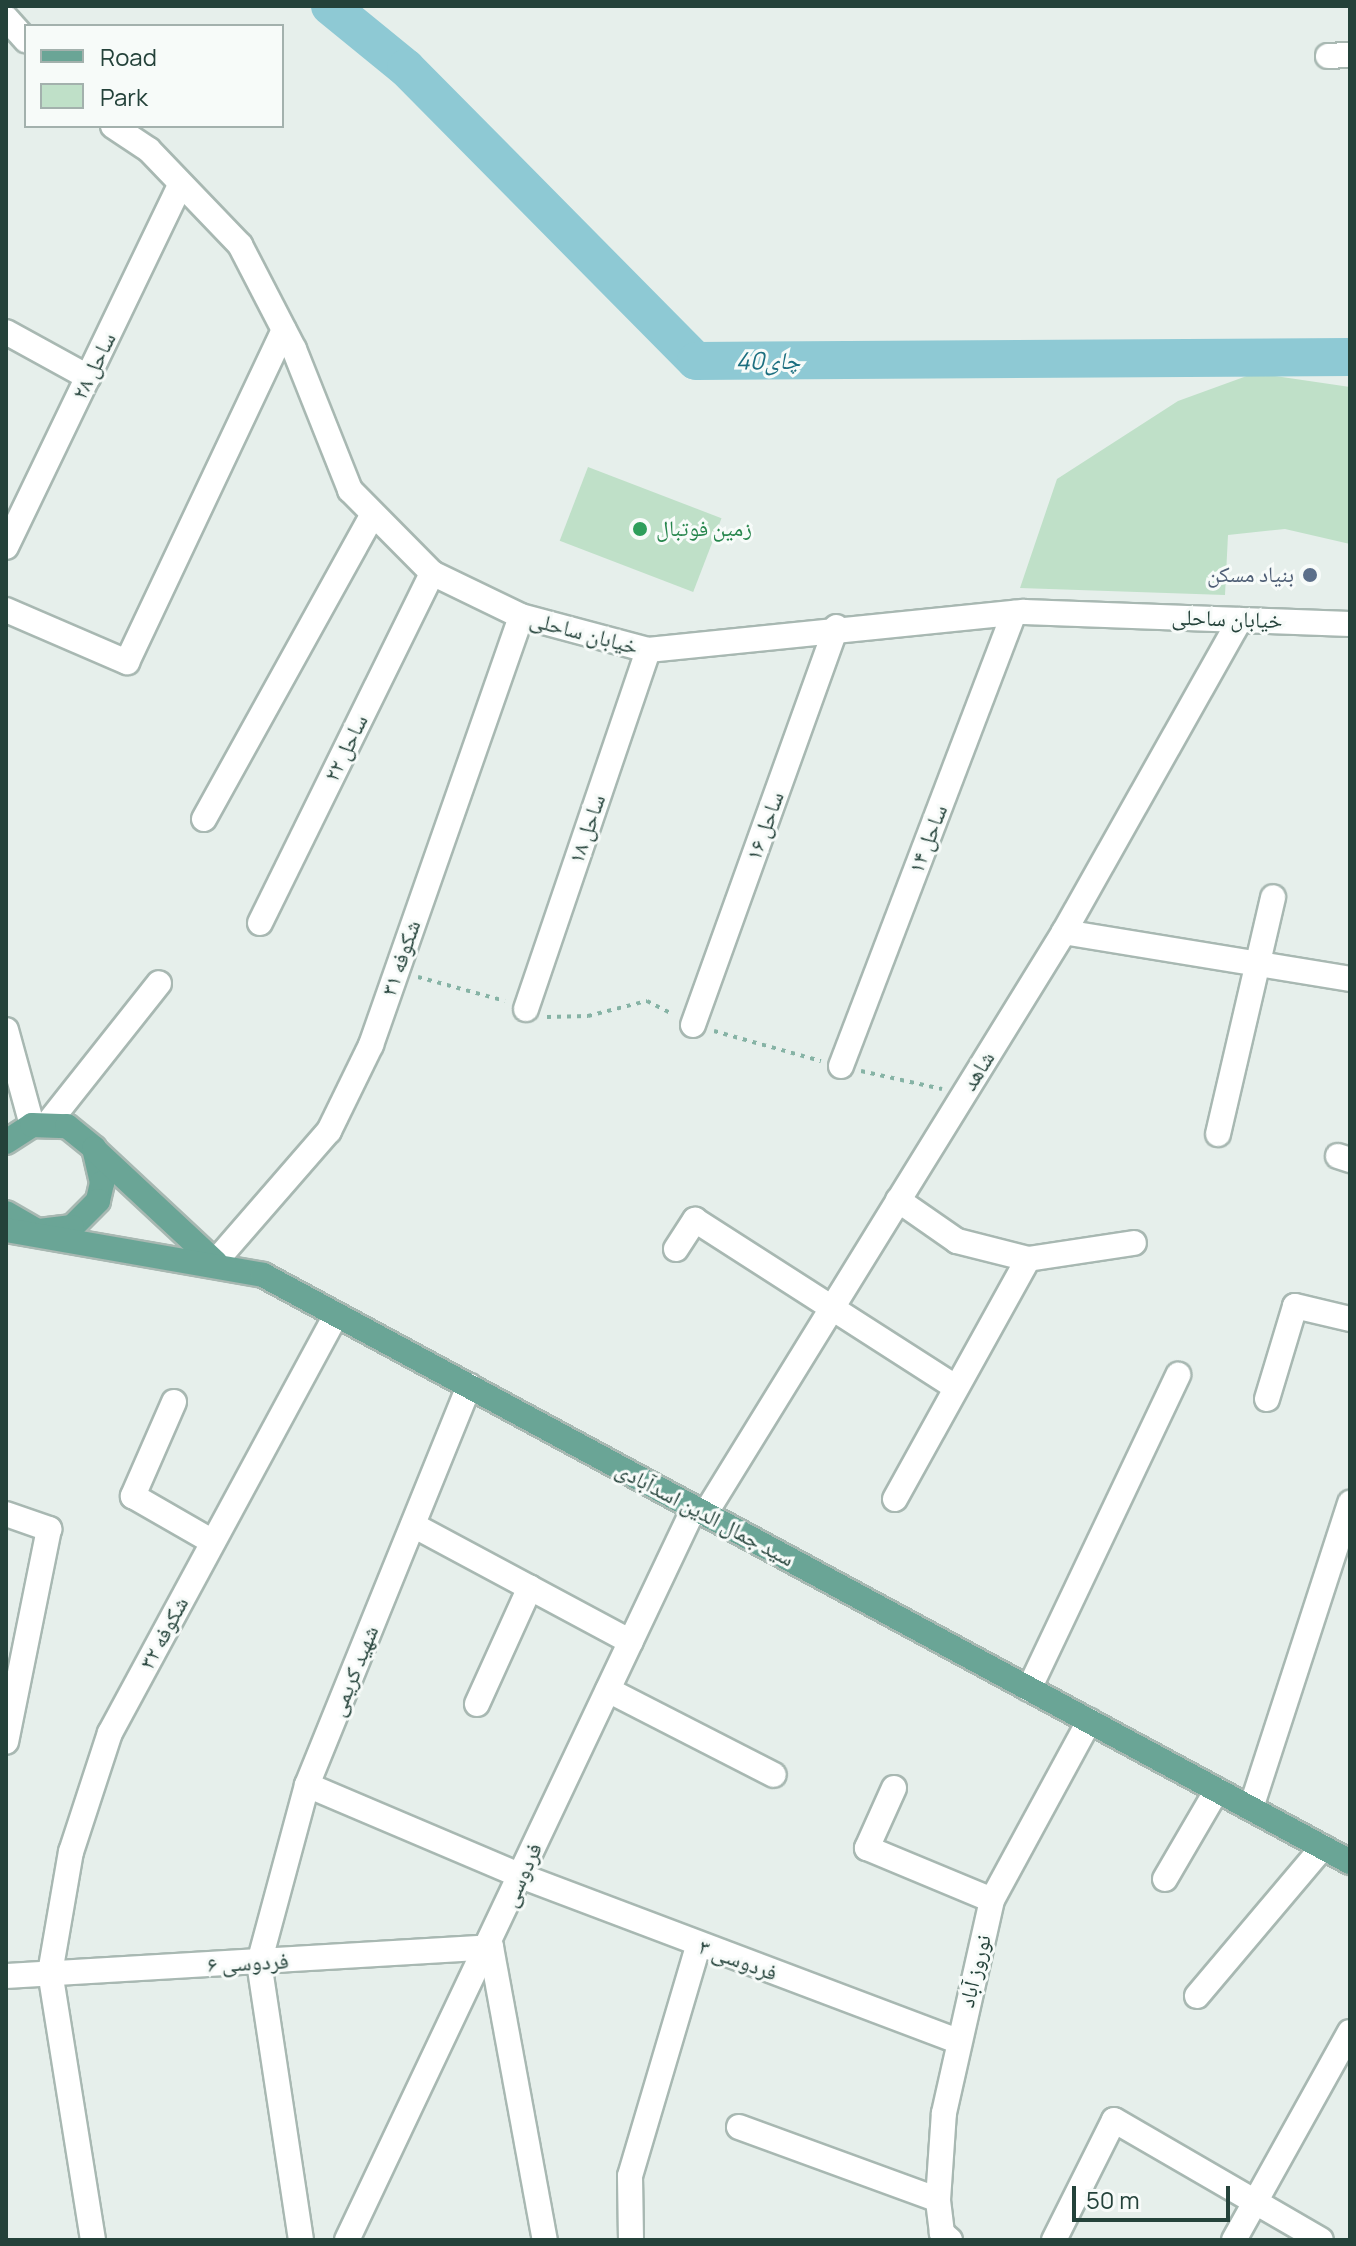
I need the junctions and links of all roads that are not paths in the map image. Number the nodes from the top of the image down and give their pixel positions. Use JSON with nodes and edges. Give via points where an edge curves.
{"nodes":[{"id":1,"x":6,"y":18,"type":"edge"},
{"id":2,"x":24,"y":38,"type":"edge"},
{"id":3,"x":115,"y":128,"type":"edge"},
{"id":4,"x":180,"y":185,"type":"junction"},
{"id":5,"x":284,"y":330,"type":"junction"},
{"id":6,"x":6,"y":332,"type":"edge"},
{"id":7,"x":88,"y":377,"type":"junction"},
{"id":8,"x":372,"y":516,"type":"junction"},
{"id":9,"x":6,"y":547,"type":"edge"},
{"id":10,"x":432,"y":573,"type":"junction"},
{"id":11,"x":6,"y":610,"type":"edge"},
{"id":12,"x":1014,"y":613,"type":"junction"},
{"id":13,"x":521,"y":616,"type":"junction"},
{"id":14,"x":1240,"y":620,"type":"junction"},
{"id":15,"x":1350,"y":624,"type":"edge"},
{"id":16,"x":836,"y":627,"type":"junction"},
{"id":17,"x":648,"y":650,"type":"junction"},
{"id":18,"x":204,"y":819,"type":"dead end"},
{"id":19,"x":1273,"y":897,"type":"dead end"},
{"id":20,"x":260,"y":923,"type":"dead end"},
{"id":21,"x":1064,"y":932,"type":"junction"},
{"id":22,"x":1258,"y":964,"type":"junction"},
{"id":23,"x":1350,"y":979,"type":"edge"},
{"id":24,"x":159,"y":983,"type":"dead end"},
{"id":25,"x":526,"y":1009,"type":"dead end"},
{"id":26,"x":693,"y":1025,"type":"dead end"},
{"id":27,"x":6,"y":1030,"type":"edge"},
{"id":28,"x":841,"y":1066,"type":"dead end"},
{"id":29,"x":40,"y":1124,"type":"junction"},
{"id":30,"x":1218,"y":1134,"type":"dead end"},
{"id":31,"x":6,"y":1142,"type":"edge"},
{"id":32,"x":94,"y":1148,"type":"junction"},
{"id":33,"x":898,"y":1200,"type":"junction"},
{"id":34,"x":6,"y":1213,"type":"edge"},
{"id":35,"x":6,"y":1230,"type":"edge"},
{"id":36,"x":37,"y":1231,"type":"junction"},
{"id":37,"x":1134,"y":1243,"type":"dead end"},
{"id":38,"x":676,"y":1249,"type":"dead end"},
{"id":39,"x":1028,"y":1259,"type":"junction"},
{"id":40,"x":215,"y":1262,"type":"junction"},
{"id":41,"x":831,"y":1309,"type":"junction"},
{"id":42,"x":336,"y":1315,"type":"junction"},
{"id":43,"x":1350,"y":1319,"type":"edge"},
{"id":44,"x":1178,"y":1375,"type":"dead end"},
{"id":45,"x":469,"y":1386,"type":"junction"},
{"id":46,"x":955,"y":1387,"type":"junction"},
{"id":47,"x":1267,"y":1399,"type":"dead end"},
{"id":48,"x":174,"y":1402,"type":"dead end"},
{"id":49,"x":895,"y":1499,"type":"dead end"},
{"id":50,"x":1350,"y":1503,"type":"edge"},
{"id":51,"x":700,"y":1511,"type":"junction"},
{"id":52,"x":6,"y":1514,"type":"edge"},
{"id":53,"x":413,"y":1525,"type":"junction"},
{"id":54,"x":213,"y":1542,"type":"junction"},
{"id":55,"x":530,"y":1587,"type":"junction"},
{"id":56,"x":631,"y":1642,"type":"junction"},
{"id":57,"x":1029,"y":1689,"type":"junction"},
{"id":58,"x":608,"y":1690,"type":"junction"},
{"id":59,"x":477,"y":1704,"type":"dead end"},
{"id":60,"x":1089,"y":1721,"type":"junction"},
{"id":61,"x":6,"y":1742,"type":"edge"},
{"id":62,"x":774,"y":1775,"type":"dead end"},
{"id":63,"x":307,"y":1785,"type":"junction"},
{"id":64,"x":894,"y":1788,"type":"dead end"},
{"id":65,"x":1217,"y":1790,"type":"junction"},
{"id":66,"x":1251,"y":1808,"type":"junction"},
{"id":67,"x":1323,"y":1847,"type":"junction"},
{"id":68,"x":1349,"y":1859,"type":"edge"},
{"id":69,"x":521,"y":1876,"type":"junction"},
{"id":70,"x":1165,"y":1879,"type":"dead end"},
{"id":71,"x":992,"y":1900,"type":"junction"},
{"id":72,"x":698,"y":1946,"type":"junction"},
{"id":73,"x":491,"y":1947,"type":"junction"},
{"id":74,"x":259,"y":1963,"type":"junction"},
{"id":75,"x":50,"y":1973,"type":"junction"},
{"id":76,"x":6,"y":1976,"type":"edge"},
{"id":77,"x":1197,"y":1996,"type":"dead end"},
{"id":78,"x":1350,"y":2032,"type":"edge"},
{"id":79,"x":957,"y":2041,"type":"junction"},
{"id":80,"x":739,"y":2127,"type":"dead end"},
{"id":81,"x":938,"y":2200,"type":"junction"},
{"id":82,"x":1256,"y":2201,"type":"junction"},
{"id":83,"x":943,"y":2238,"type":"edge"},
{"id":84,"x":93,"y":2240,"type":"edge"},
{"id":85,"x":301,"y":2240,"type":"edge"},
{"id":86,"x":347,"y":2240,"type":"edge"},
{"id":87,"x":545,"y":2240,"type":"edge"},
{"id":88,"x":631,"y":2240,"type":"edge"},
{"id":89,"x":1054,"y":2240,"type":"edge"},
{"id":90,"x":1234,"y":2240,"type":"edge"},
{"id":91,"x":1321,"y":2240,"type":"edge"}],
"edges":[{"from":1,"to":2,"type":"street"},
{"from":3,"to":4,"type":"street","name":"خیابان ساحلی"},
{"from":4,"to":5,"type":"street","name":"خیابان ساحلی","via":[[240,245]]},
{"from":4,"to":7,"type":"street","name":"ساحل ۲۸"},
{"from":5,"to":8,"type":"street","name":"خیابان ساحلی","via":[[350,490]]},
{"from":5,"to":11,"type":"street","via":[[127,662]]},
{"from":6,"to":7,"type":"street"},
{"from":7,"to":9,"type":"street","name":"ساحل ۲۸"},
{"from":8,"to":10,"type":"street","name":"خیابان ساحلی"},
{"from":8,"to":18,"type":"street"},
{"from":10,"to":13,"type":"street","name":"خیابان ساحلی"},
{"from":10,"to":20,"type":"street","name":"ساحل ۲۲"},
{"from":12,"to":14,"type":"street","name":"خیابان ساحلی"},
{"from":12,"to":16,"type":"street","name":"خیابان ساحلی"},
{"from":12,"to":28,"type":"street","name":"ساحل ۱۴"},
{"from":13,"to":17,"type":"street","name":"خیابان ساحلی"},
{"from":13,"to":40,"type":"street","name":"شکوفه ۳۱","via":[[371,1045],[329,1131]]},
{"from":14,"to":15,"type":"street","name":"خیابان ساحلی"},
{"from":14,"to":21,"type":"street","name":"شاهد"},
{"from":16,"to":17,"type":"street","name":"خیابان ساحلی","via":[[715,648]]},
{"from":16,"to":26,"type":"street","name":"ساحل ۱۶"},
{"from":17,"to":25,"type":"street","name":"ساحل ۱۸"},
{"from":19,"to":22,"type":"street"},
{"from":21,"to":22,"type":"street"},
{"from":21,"to":33,"type":"street","name":"شاهد"},
{"from":22,"to":23,"type":"street"},
{"from":22,"to":30,"type":"street"},
{"from":24,"to":29,"type":"street"},
{"from":27,"to":29,"type":"street"},
{"from":29,"to":31,"type":"main road"},
{"from":29,"to":32,"type":"main road","via":[[67,1126]]},
{"from":32,"to":36,"type":"main road","via":[[101,1165],[98,1201],[72,1227]]},
{"from":32,"to":40,"type":"main road"},
{"from":33,"to":39,"type":"street","via":[[957,1241]]},
{"from":33,"to":41,"type":"street","name":"شاهد"},
{"from":34,"to":36,"type":"main road"},
{"from":35,"to":36,"type":"main road"},
{"from":36,"to":40,"type":"main road","name":"سید جمال الدین اسدآبادی"},
{"from":37,"to":39,"type":"street"},
{"from":38,"to":41,"type":"street","via":[[695,1220]]},
{"from":39,"to":46,"type":"street"},
{"from":40,"to":42,"type":"main road","name":"سید جمال الدین اسدآبادی","via":[[263,1275]]},
{"from":41,"to":46,"type":"street"},
{"from":41,"to":51,"type":"street","name":"شاهد"},
{"from":42,"to":45,"type":"main road","name":"سید جمال الدین اسدآبادی"},
{"from":42,"to":54,"type":"street","name":"شکوفه ۳۲"},
{"from":43,"to":47,"type":"street","via":[[1295,1306]]},
{"from":44,"to":57,"type":"street"},
{"from":45,"to":51,"type":"main road","name":"سید جمال الدین اسدآبادی"},
{"from":45,"to":53,"type":"street","name":"شهید کریمی"},
{"from":46,"to":49,"type":"street"},
{"from":48,"to":54,"type":"street","via":[[133,1496]]},
{"from":50,"to":66,"type":"street"},
{"from":51,"to":56,"type":"street","name":"فردوسی"},
{"from":51,"to":57,"type":"main road","name":"سید جمال الدین اسدآبادی"},
{"from":52,"to":61,"type":"street","via":[[49,1529]]},
{"from":53,"to":55,"type":"street"},
{"from":53,"to":63,"type":"street","name":"شهید کریمی"},
{"from":54,"to":75,"type":"street","name":"شکوفه ۳۲","via":[[110,1733],[71,1852]]},
{"from":55,"to":56,"type":"street"},
{"from":55,"to":59,"type":"street"},
{"from":56,"to":58,"type":"street","name":"فردوسی"},
{"from":57,"to":60,"type":"main road","name":"سید جمال الدین اسدآبادی"},
{"from":58,"to":62,"type":"street"},
{"from":58,"to":69,"type":"street","name":"فردوسی"},
{"from":60,"to":65,"type":"main road","name":"سید جمال الدین اسدآبادی"},
{"from":60,"to":71,"type":"street","name":"نوروز آباد"},
{"from":63,"to":69,"type":"street","name":"فردوسی ۳"},
{"from":63,"to":74,"type":"street","name":"شهید کریمی"},
{"from":64,"to":71,"type":"street","via":[[867,1848]]},
{"from":65,"to":66,"type":"main road","name":"سید جمال الدین اسدآبادی"},
{"from":65,"to":70,"type":"street"},
{"from":66,"to":67,"type":"main road","name":"سید جمال الدین اسدآبادی"},
{"from":67,"to":68,"type":"main road","name":"سید جمال الدین اسدآبادی"},
{"from":67,"to":77,"type":"street"},
{"from":69,"to":72,"type":"street","name":"فردوسی ۳"},
{"from":69,"to":73,"type":"street","name":"فردوسی"},
{"from":71,"to":79,"type":"street","name":"نوروز آباد"},
{"from":72,"to":79,"type":"street","name":"فردوسی ۳"},
{"from":72,"to":88,"type":"street","via":[[630,2176]]},
{"from":73,"to":74,"type":"street","name":"فردوسی ۶"},
{"from":73,"to":86,"type":"street","name":"فردوسی"},
{"from":73,"to":87,"type":"street"},
{"from":74,"to":75,"type":"street","name":"فردوسی ۶"},
{"from":74,"to":85,"type":"street"},
{"from":75,"to":76,"type":"street","name":"فردوسی ۶"},
{"from":75,"to":84,"type":"street","name":"شکوفه ۳۲"},
{"from":78,"to":82,"type":"street"},
{"from":79,"to":81,"type":"street","name":"نوروز آباد"},
{"from":80,"to":81,"type":"street"},
{"from":81,"to":83,"type":"street","name":"نوروز آباد"},
{"from":82,"to":89,"type":"street","via":[[1114,2120]]},
{"from":82,"to":90,"type":"street"},
{"from":82,"to":91,"type":"street"}]}
